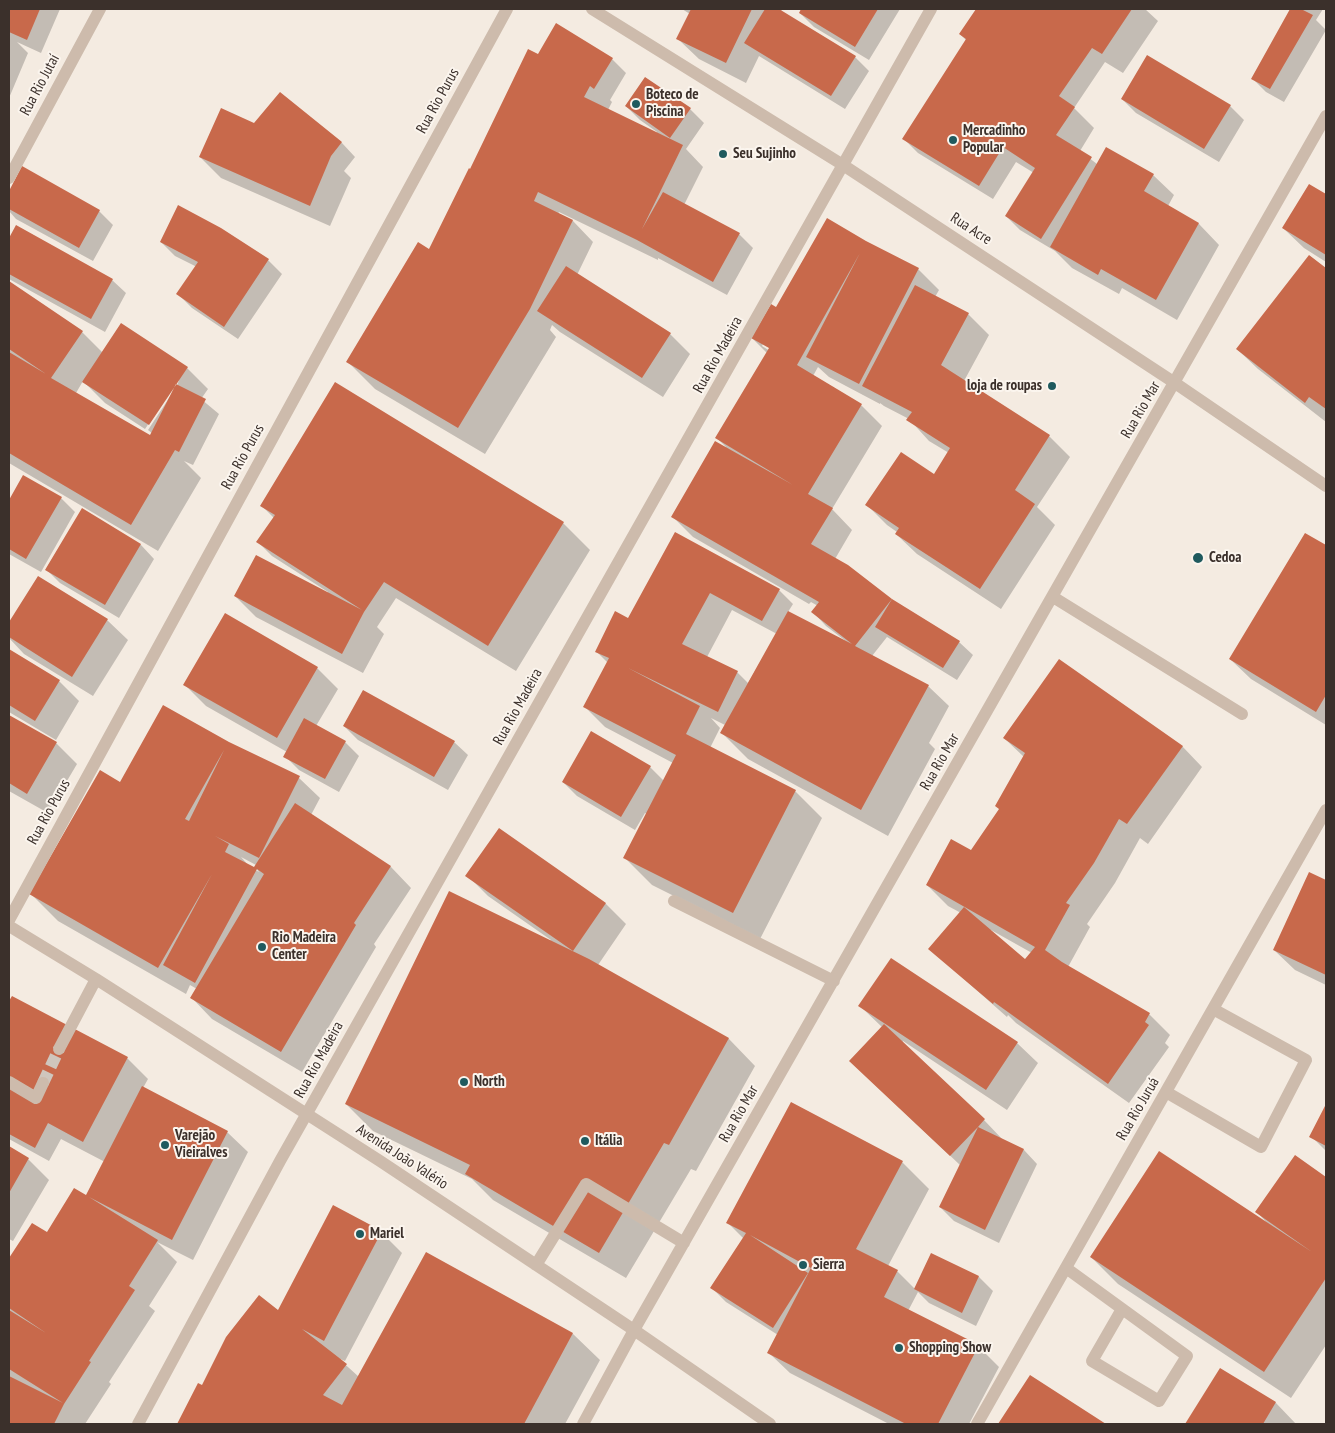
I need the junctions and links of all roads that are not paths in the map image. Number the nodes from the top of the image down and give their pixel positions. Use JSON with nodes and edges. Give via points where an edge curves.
{"nodes":[{"id":1,"x":100,"y":9,"type":"edge"},
{"id":2,"x":507,"y":9,"type":"edge"},
{"id":3,"x":592,"y":9,"type":"edge"},
{"id":4,"x":931,"y":9,"type":"edge"},
{"id":5,"x":1326,"y":116,"type":"edge"},
{"id":6,"x":844,"y":165,"type":"junction"},
{"id":7,"x":9,"y":178,"type":"edge"},
{"id":8,"x":1176,"y":382,"type":"junction"},
{"id":9,"x":1326,"y":486,"type":"edge"},
{"id":10,"x":1053,"y":597,"type":"junction"},
{"id":11,"x":1242,"y":714,"type":"dead end"},
{"id":12,"x":1326,"y":810,"type":"edge"},
{"id":13,"x":674,"y":900,"type":"dead end"},
{"id":14,"x":9,"y":920,"type":"edge"},
{"id":15,"x":9,"y":926,"type":"edge"},
{"id":16,"x":96,"y":979,"type":"junction"},
{"id":17,"x":834,"y":981,"type":"junction"},
{"id":18,"x":1213,"y":1008,"type":"junction"},
{"id":19,"x":59,"y":1049,"type":"tunnel mouth"},
{"id":20,"x":9,"y":1082,"type":"edge"},
{"id":21,"x":43,"y":1083,"type":"tunnel mouth"},
{"id":22,"x":1166,"y":1092,"type":"junction"},
{"id":23,"x":306,"y":1114,"type":"junction"},
{"id":24,"x":684,"y":1244,"type":"junction"},
{"id":25,"x":536,"y":1265,"type":"junction"},
{"id":26,"x":1066,"y":1268,"type":"junction"},
{"id":27,"x":1122,"y":1309,"type":"junction"},
{"id":28,"x":634,"y":1330,"type":"junction"},
{"id":29,"x":138,"y":1424,"type":"edge"},
{"id":30,"x":583,"y":1424,"type":"edge"},
{"id":31,"x":770,"y":1424,"type":"edge"},
{"id":32,"x":977,"y":1424,"type":"edge"}],
"edges":[{"from":1,"to":7,"type":"street","name":"Rua Rio Jutaí"},
{"from":2,"to":14,"type":"street","name":"Rua Rio Purus"},
{"from":3,"to":6,"type":"street","name":"Rua Acre"},
{"from":4,"to":6,"type":"street","name":"Rua Rio Madeira"},
{"from":5,"to":8,"type":"street","name":"Rua Rio Mar"},
{"from":6,"to":8,"type":"street","name":"Rua Acre"},
{"from":6,"to":23,"type":"street","name":"Rua Rio Madeira"},
{"from":8,"to":9,"type":"street","name":"Rua Acre"},
{"from":8,"to":10,"type":"street","name":"Rua Rio Mar"},
{"from":10,"to":11,"type":"street"},
{"from":10,"to":17,"type":"street","name":"Rua Rio Mar"},
{"from":12,"to":18,"type":"street","name":"Rua Rio Juruá"},
{"from":13,"to":17,"type":"street"},
{"from":15,"to":16,"type":"street","name":"Avenida João Valério"},
{"from":16,"to":19,"type":"street"},
{"from":16,"to":23,"type":"street","name":"Avenida João Valério"},
{"from":17,"to":24,"type":"street","name":"Rua Rio Mar"},
{"from":18,"to":22,"type":"street","name":"Rua Rio Juruá"},
{"from":18,"to":22,"type":"street","via":[[1306,1060],[1261,1147]]},
{"from":20,"to":21,"type":"street","via":[[36,1098]]},
{"from":22,"to":26,"type":"street","name":"Rua Rio Juruá"},
{"from":23,"to":25,"type":"street","name":"Avenida João Valério"},
{"from":23,"to":29,"type":"street","name":"Rua Rio Madeira"},
{"from":24,"to":25,"type":"street","via":[[586,1184]]},
{"from":24,"to":28,"type":"street","name":"Rua Rio Mar"},
{"from":25,"to":28,"type":"street","name":"Avenida João Valério"},
{"from":26,"to":27,"type":"street"},
{"from":26,"to":32,"type":"street","name":"Rua Rio Juruá"},
{"from":27,"to":27,"type":"street","via":[[1187,1356],[1159,1402],[1092,1361]]},
{"from":28,"to":30,"type":"street","name":"Rua Rio Mar"},
{"from":28,"to":31,"type":"street","name":"Avenida João Valério"}]}
